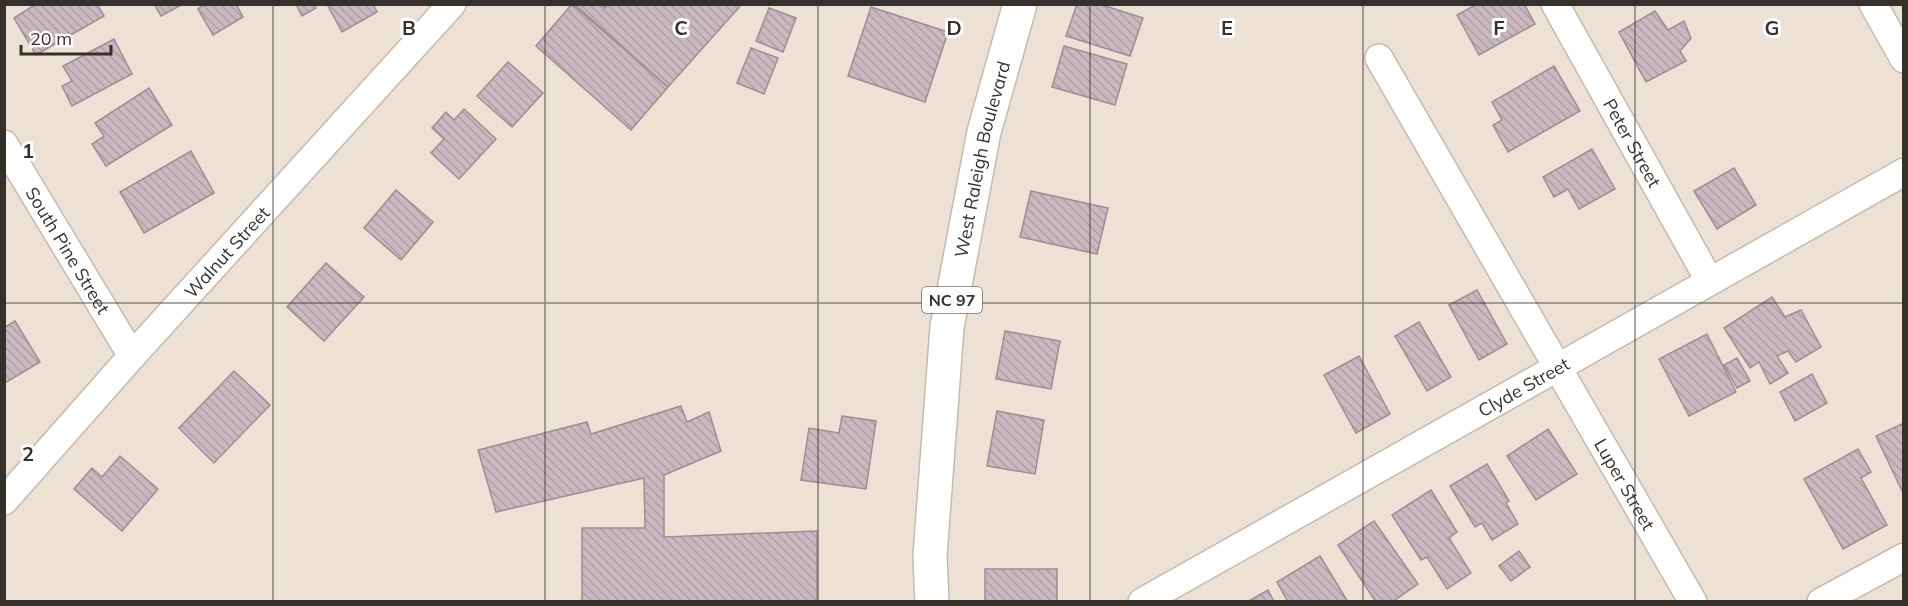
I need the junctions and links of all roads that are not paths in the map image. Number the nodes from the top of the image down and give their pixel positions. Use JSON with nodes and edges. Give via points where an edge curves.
{"nodes":[{"id":1,"x":452,"y":4,"type":"edge"},
{"id":2,"x":1020,"y":4,"type":"edge"},
{"id":3,"x":1555,"y":4,"type":"edge"},
{"id":4,"x":1873,"y":4,"type":"edge"},
{"id":5,"x":1379,"y":58,"type":"dead end"},
{"id":6,"x":1904,"y":60,"type":"edge"},
{"id":7,"x":4,"y":144,"type":"edge"},
{"id":8,"x":1904,"y":172,"type":"edge"},
{"id":9,"x":1709,"y":280,"type":"junction"},
{"id":10,"x":132,"y":356,"type":"junction"},
{"id":11,"x":1557,"y":366,"type":"junction"},
{"id":12,"x":4,"y":501,"type":"edge"},
{"id":13,"x":1904,"y":557,"type":"edge"},
{"id":14,"x":932,"y":602,"type":"edge"},
{"id":15,"x":1142,"y":602,"type":"edge"},
{"id":16,"x":1693,"y":602,"type":"edge"},
{"id":17,"x":1821,"y":602,"type":"edge"}],
"edges":[{"from":1,"to":10,"type":"street","name":"Walnut Street"},
{"from":2,"to":14,"type":"main road","name":"West Raleigh Boulevard","number":"NC 97","via":[[984,132],[947,327],[930,556]]},
{"from":3,"to":9,"type":"street","name":"Peter Street"},
{"from":4,"to":6,"type":"street"},
{"from":5,"to":11,"type":"street","name":"Luper Street"},
{"from":7,"to":10,"type":"street","name":"South Pine Street"},
{"from":8,"to":9,"type":"street","name":"Clyde Street"},
{"from":9,"to":11,"type":"street","name":"Clyde Street"},
{"from":10,"to":12,"type":"street","name":"Walnut Street"},
{"from":11,"to":15,"type":"street","name":"Clyde Street"},
{"from":11,"to":16,"type":"street","name":"Luper Street"},
{"from":13,"to":17,"type":"street"}]}
